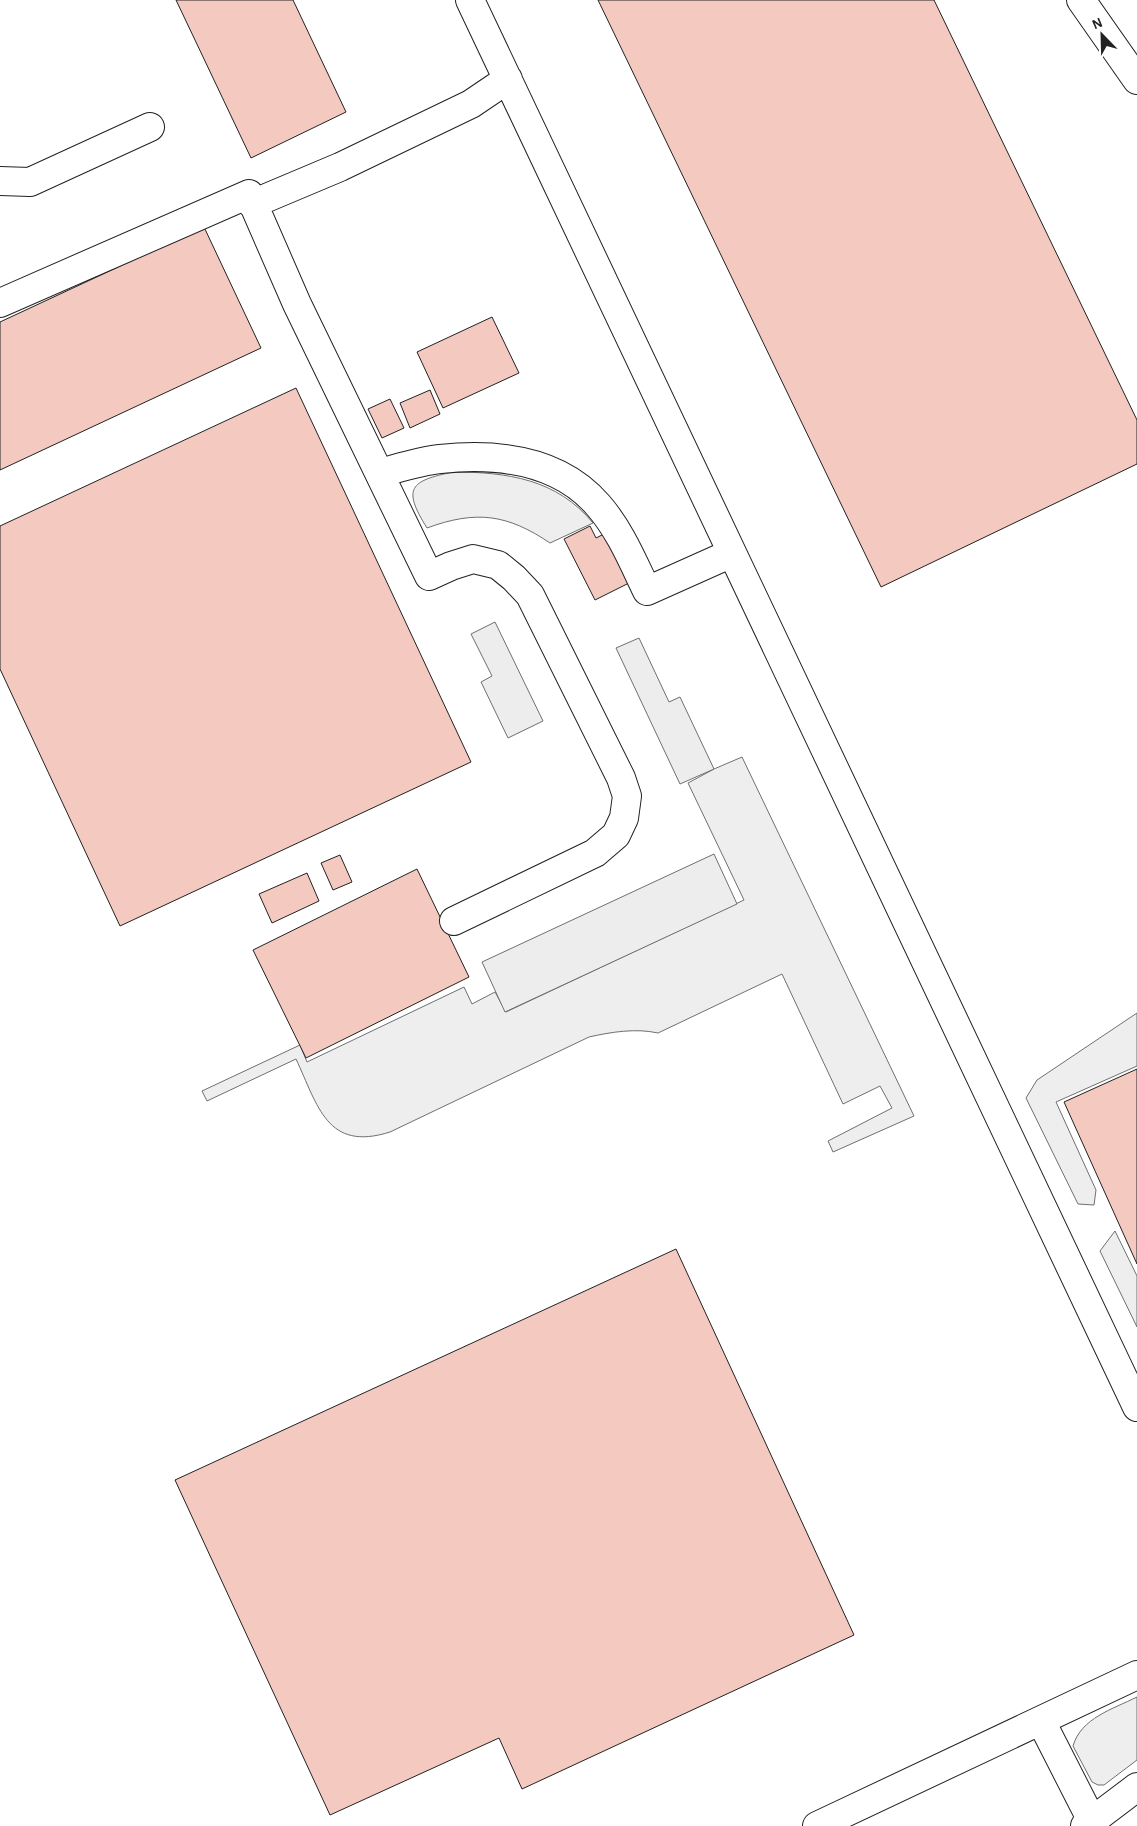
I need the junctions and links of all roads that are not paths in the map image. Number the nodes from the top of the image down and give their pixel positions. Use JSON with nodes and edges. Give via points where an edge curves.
{"nodes":[{"id":1,"x":470,"y":0,"type":"edge"},
{"id":2,"x":1081,"y":0,"type":"edge"},
{"id":3,"x":508,"y":79,"type":"junction"},
{"id":4,"x":1137,"y":80,"type":"edge"},
{"id":5,"x":150,"y":128,"type":"dead end"},
{"id":6,"x":0,"y":181,"type":"edge"},
{"id":7,"x":252,"y":204,"type":"junction"},
{"id":8,"x":0,"y":303,"type":"edge"},
{"id":9,"x":380,"y":473,"type":"junction"},
{"id":10,"x":732,"y":553,"type":"junction"},
{"id":11,"x":454,"y":921,"type":"dead end"},
{"id":12,"x":1137,"y":1407,"type":"edge"},
{"id":13,"x":1137,"y":1675,"type":"edge"},
{"id":14,"x":1041,"y":1721,"type":"junction"},
{"id":15,"x":1137,"y":1787,"type":"edge"},
{"id":16,"x":1090,"y":1825,"type":"edge"},
{"id":17,"x":817,"y":1826,"type":"edge"}],
"edges":[{"from":1,"to":3,"type":"lane"},
{"from":2,"to":4,"type":"lane"},
{"from":3,"to":7,"type":"lane","via":[[471,104],[340,167]]},
{"from":3,"to":10,"type":"lane"},
{"from":5,"to":6,"type":"lane","via":[[30,182]]},
{"from":7,"to":8,"type":"lane","via":[[249,194]]},
{"from":7,"to":9,"type":"lane"},
{"from":9,"to":10,"type":"lane","via":[[439,459],[492,457],[553,470],[577,484],[599,505],[620,536],[648,591]]},
{"from":9,"to":11,"type":"lane","via":[[429,576],[473,559],[498,565],[530,595],[627,796],[624,818],[616,835],[595,853]]},
{"from":10,"to":12,"type":"lane"},
{"from":13,"to":14,"type":"lane"},
{"from":14,"to":16,"type":"lane"},
{"from":14,"to":17,"type":"lane"},
{"from":15,"to":16,"type":"lane"}]}
